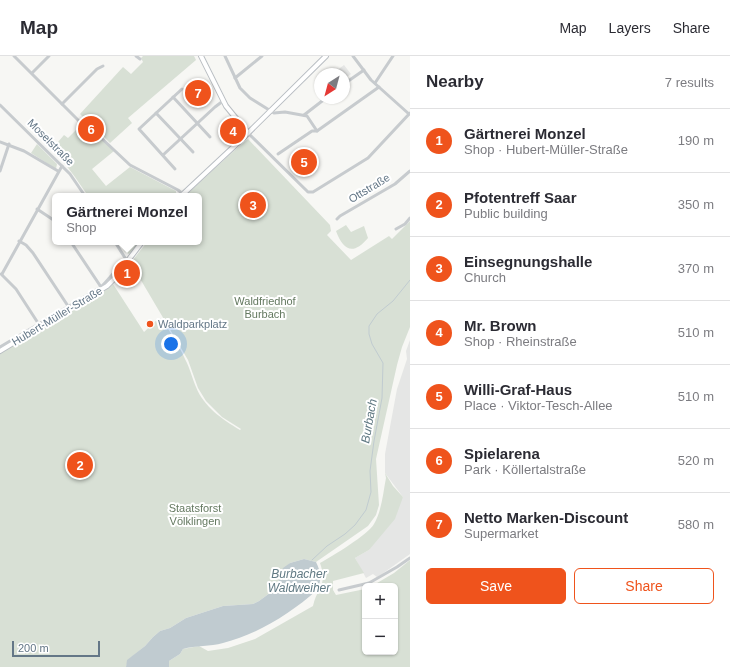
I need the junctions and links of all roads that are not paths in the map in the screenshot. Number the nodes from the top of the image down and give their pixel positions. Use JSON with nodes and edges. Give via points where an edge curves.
{"nodes":[{"id":1,"x":14,"y":56,"type":"edge"},
{"id":2,"x":49,"y":56,"type":"edge"},
{"id":3,"x":201,"y":56,"type":"edge"},
{"id":4,"x":225,"y":56,"type":"edge"},
{"id":5,"x":262,"y":56,"type":"edge"},
{"id":6,"x":326,"y":56,"type":"edge"},
{"id":7,"x":353,"y":56,"type":"edge"},
{"id":8,"x":393,"y":56,"type":"edge"},
{"id":9,"x":103,"y":66,"type":"dead end"},
{"id":10,"x":364,"y":70,"type":"junction"},
{"id":11,"x":32,"y":74,"type":"junction"},
{"id":12,"x":235,"y":78,"type":"junction"},
{"id":13,"x":350,"y":80,"type":"edge"},
{"id":14,"x":375,"y":83,"type":"junction"},
{"id":15,"x":379,"y":87,"type":"junction"},
{"id":16,"x":182,"y":89,"type":"dead end"},
{"id":17,"x":173,"y":97,"type":"junction"},
{"id":18,"x":223,"y":101,"type":"junction"},
{"id":19,"x":62,"y":104,"type":"junction"},
{"id":20,"x":318,"y":104,"type":"edge"},
{"id":21,"x":0,"y":105,"type":"edge"},
{"id":22,"x":270,"y":111,"type":"junction"},
{"id":23,"x":156,"y":113,"type":"junction"},
{"id":24,"x":410,"y":114,"type":"edge"},
{"id":25,"x":304,"y":115,"type":"junction"},
{"id":26,"x":197,"y":123,"type":"junction"},
{"id":27,"x":317,"y":131,"type":"junction"},
{"id":28,"x":248,"y":133,"type":"junction"},
{"id":29,"x":210,"y":137,"type":"dead end"},
{"id":30,"x":180,"y":139,"type":"junction"},
{"id":31,"x":0,"y":142,"type":"edge"},
{"id":32,"x":10,"y":144,"type":"junction"},
{"id":33,"x":193,"y":152,"type":"dead end"},
{"id":34,"x":278,"y":154,"type":"dead end"},
{"id":35,"x":163,"y":155,"type":"junction"},
{"id":36,"x":62,"y":166,"type":"junction"},
{"id":37,"x":175,"y":168,"type":"dead end"},
{"id":38,"x":0,"y":171,"type":"edge"},
{"id":39,"x":58,"y":171,"type":"junction"},
{"id":40,"x":410,"y":171,"type":"edge"},
{"id":41,"x":82,"y":193,"type":"edge"},
{"id":42,"x":180,"y":193,"type":"edge"},
{"id":43,"x":184,"y":193,"type":"edge"},
{"id":44,"x":37,"y":209,"type":"junction"},
{"id":45,"x":410,"y":218,"type":"edge"},
{"id":46,"x":52,"y":219,"type":"edge"},
{"id":47,"x":337,"y":219,"type":"dead end"},
{"id":48,"x":396,"y":230,"type":"dead end"},
{"id":49,"x":19,"y":241,"type":"junction"},
{"id":50,"x":73,"y":245,"type":"edge"},
{"id":51,"x":117,"y":245,"type":"edge"},
{"id":52,"x":140,"y":245,"type":"edge"},
{"id":53,"x":127,"y":261,"type":"junction"},
{"id":54,"x":1,"y":273,"type":"edge"},
{"id":55,"x":100,"y":287,"type":"junction"},
{"id":56,"x":68,"y":306,"type":"junction"},
{"id":57,"x":38,"y":323,"type":"junction"},
{"id":58,"x":0,"y":347,"type":"edge"},
{"id":59,"x":0,"y":351,"type":"edge"},
{"id":60,"x":410,"y":558,"type":"edge"},
{"id":61,"x":339,"y":590,"type":"dead end"}],
"edges":[{"from":1,"to":11,"type":"street"},
{"from":2,"to":11,"type":"street"},
{"from":3,"to":18,"type":"main road"},
{"from":4,"to":12,"type":"street"},
{"from":5,"to":12,"type":"street"},
{"from":6,"to":22,"type":"main road"},
{"from":7,"to":10,"type":"street"},
{"from":8,"to":14,"type":"street"},
{"from":9,"to":19,"type":"street"},
{"from":10,"to":13,"type":"street"},
{"from":10,"to":14,"type":"street"},
{"from":11,"to":19,"type":"street"},
{"from":12,"to":22,"type":"street","via":[[245,94]]},
{"from":14,"to":15,"type":"street"},
{"from":15,"to":24,"type":"street"},
{"from":15,"to":27,"type":"street"},
{"from":16,"to":17,"type":"street"},
{"from":17,"to":23,"type":"street"},
{"from":17,"to":26,"type":"street"},
{"from":18,"to":26,"type":"street"},
{"from":18,"to":28,"type":"main road"},
{"from":19,"to":42,"type":"street","via":[[130,165]]},
{"from":20,"to":25,"type":"street"},
{"from":21,"to":36,"type":"street","name":"Moselstraße"},
{"from":22,"to":25,"type":"street","via":[[275,114],[285,112]]},
{"from":22,"to":28,"type":"main road"},
{"from":23,"to":30,"type":"street"},
{"from":23,"to":35,"type":"street","via":[[139,129]]},
{"from":24,"to":28,"type":"street","via":[[368,158],[314,192],[308,192]]},
{"from":25,"to":27,"type":"street"},
{"from":26,"to":29,"type":"street"},
{"from":26,"to":30,"type":"street"},
{"from":27,"to":34,"type":"street","via":[[312,131]]},
{"from":28,"to":43,"type":"main road"},
{"from":30,"to":33,"type":"street"},
{"from":30,"to":35,"type":"street"},
{"from":31,"to":32,"type":"street"},
{"from":32,"to":38,"type":"street"},
{"from":32,"to":39,"type":"street"},
{"from":35,"to":37,"type":"street"},
{"from":36,"to":39,"type":"street"},
{"from":36,"to":41,"type":"street","name":"Moselstraße"},
{"from":39,"to":44,"type":"street"},
{"from":40,"to":47,"type":"street","name":"Ottstraße","via":[[395,184]]},
{"from":44,"to":46,"type":"street"},
{"from":44,"to":49,"type":"street"},
{"from":45,"to":48,"type":"street"},
{"from":49,"to":54,"type":"street"},
{"from":49,"to":56,"type":"street","via":[[33,253]]},
{"from":50,"to":55,"type":"street"},
{"from":51,"to":53,"type":"street"},
{"from":52,"to":53,"type":"main road","name":"Hubert-Müller-Straße"},
{"from":53,"to":55,"type":"street","name":"Hubert-Müller-Straße","via":[[123,262]]},
{"from":53,"to":59,"type":"main road","name":"Hubert-Müller-Straße","via":[[103,289]]},
{"from":54,"to":57,"type":"street","via":[[16,289]]},
{"from":55,"to":56,"type":"street","name":"Hubert-Müller-Straße"},
{"from":56,"to":57,"type":"street","name":"Hubert-Müller-Straße"},
{"from":57,"to":58,"type":"street","name":"Hubert-Müller-Straße"},
{"from":60,"to":61,"type":"street","via":[[369,583]]}]}
